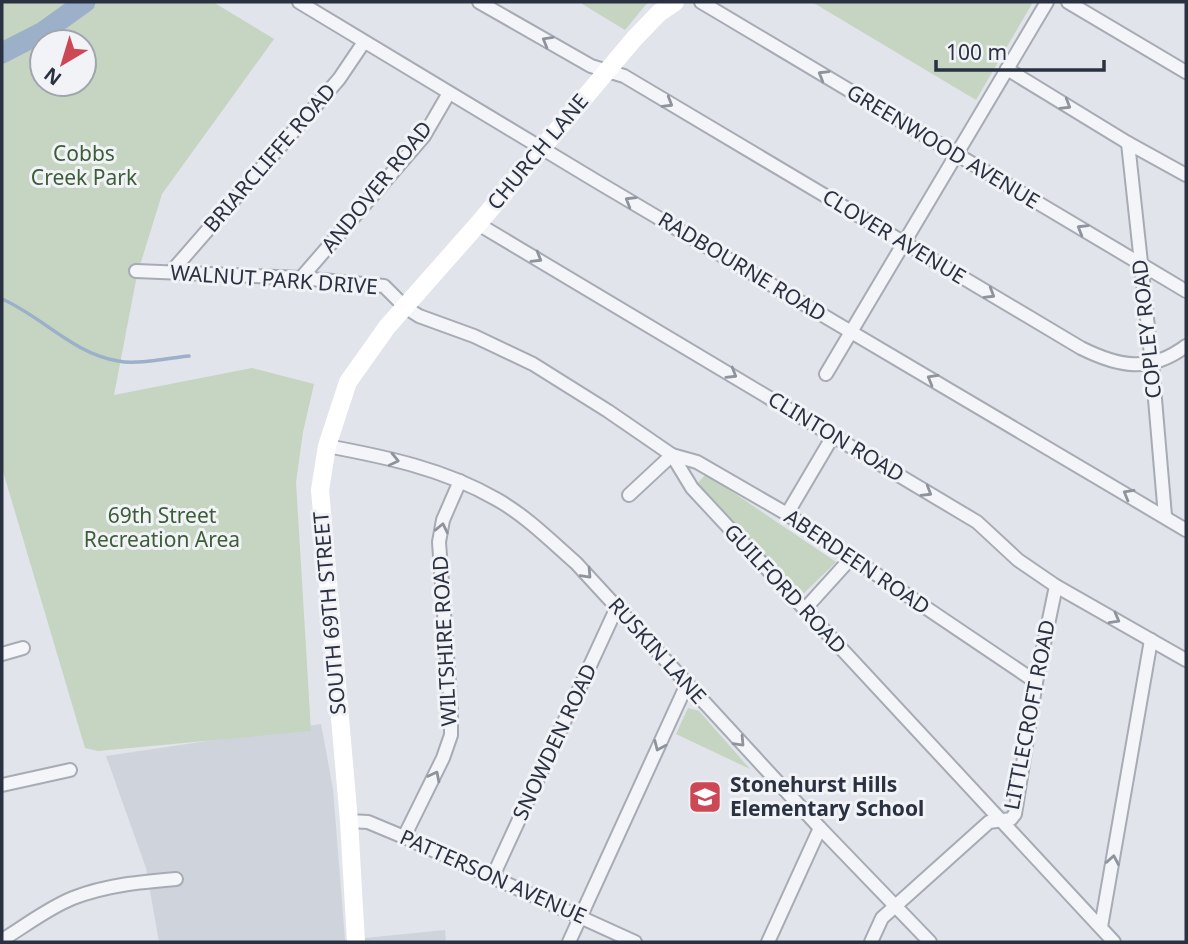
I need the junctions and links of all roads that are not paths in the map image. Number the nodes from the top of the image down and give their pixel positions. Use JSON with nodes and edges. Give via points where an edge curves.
{"nodes":[{"id":1,"x":299,"y":2,"type":"edge"},
{"id":2,"x":480,"y":2,"type":"edge"},
{"id":3,"x":675,"y":2,"type":"edge"},
{"id":4,"x":701,"y":2,"type":"edge"},
{"id":5,"x":1047,"y":2,"type":"edge"},
{"id":6,"x":1068,"y":2,"type":"edge"},
{"id":7,"x":363,"y":42,"type":"junction"},
{"id":8,"x":1007,"y":69,"type":"junction"},
{"id":9,"x":608,"y":71,"type":"junction"},
{"id":10,"x":1186,"y":72,"type":"edge"},
{"id":11,"x":449,"y":93,"type":"junction"},
{"id":12,"x":1128,"y":143,"type":"junction"},
{"id":13,"x":541,"y":148,"type":"junction"},
{"id":14,"x":957,"y":155,"type":"junction"},
{"id":15,"x":1186,"y":175,"type":"edge"},
{"id":16,"x":478,"y":223,"type":"junction"},
{"id":17,"x":904,"y":243,"type":"junction"},
{"id":18,"x":1140,"y":264,"type":"junction"},
{"id":19,"x":136,"y":271,"type":"dead end"},
{"id":20,"x":172,"y":271,"type":"junction"},
{"id":21,"x":302,"y":278,"type":"junction"},
{"id":22,"x":1186,"y":290,"type":"edge"},
{"id":23,"x":405,"y":307,"type":"junction"},
{"id":24,"x":851,"y":332,"type":"junction"},
{"id":25,"x":1186,"y":346,"type":"edge"},
{"id":26,"x":1152,"y":364,"type":"junction"},
{"id":27,"x":826,"y":374,"type":"dead end"},
{"id":28,"x":834,"y":436,"type":"junction"},
{"id":29,"x":327,"y":446,"type":"junction"},
{"id":30,"x":672,"y":455,"type":"junction"},
{"id":31,"x":460,"y":481,"type":"junction"},
{"id":32,"x":629,"y":495,"type":"dead end"},
{"id":33,"x":787,"y":514,"type":"junction"},
{"id":34,"x":1165,"y":516,"type":"junction"},
{"id":35,"x":1186,"y":530,"type":"edge"},
{"id":36,"x":852,"y":557,"type":"junction"},
{"id":37,"x":1055,"y":586,"type":"junction"},
{"id":38,"x":617,"y":607,"type":"junction"},
{"id":39,"x":803,"y":610,"type":"junction"},
{"id":40,"x":1152,"y":640,"type":"junction"},
{"id":41,"x":23,"y":649,"type":"dead end"},
{"id":42,"x":2,"y":654,"type":"edge"},
{"id":43,"x":1186,"y":660,"type":"edge"},
{"id":44,"x":1036,"y":682,"type":"junction"},
{"id":45,"x":687,"y":684,"type":"junction"},
{"id":46,"x":70,"y":769,"type":"dead end"},
{"id":47,"x":2,"y":785,"type":"edge"},
{"id":48,"x":349,"y":821,"type":"junction"},
{"id":49,"x":1003,"y":821,"type":"junction"},
{"id":50,"x":820,"y":828,"type":"junction"},
{"id":51,"x":404,"y":837,"type":"junction"},
{"id":52,"x":493,"y":876,"type":"junction"},
{"id":53,"x":176,"y":879,"type":"dead end"},
{"id":54,"x":895,"y":907,"type":"junction"},
{"id":55,"x":581,"y":916,"type":"junction"},
{"id":56,"x":1101,"y":927,"type":"junction"},
{"id":57,"x":2,"y":940,"type":"edge"},
{"id":58,"x":356,"y":942,"type":"edge"},
{"id":59,"x":569,"y":942,"type":"edge"},
{"id":60,"x":635,"y":942,"type":"edge"},
{"id":61,"x":768,"y":942,"type":"edge"},
{"id":62,"x":871,"y":942,"type":"edge"},
{"id":63,"x":930,"y":942,"type":"edge"},
{"id":64,"x":1114,"y":942,"type":"edge"}],
"edges":[{"from":1,"to":7,"type":"street","name":"RADBOURNE ROAD"},
{"from":9,"to":2,"type":"street","name":"CLOVER AVENUE","one_way":true,"via":[[591,66]]},
{"from":3,"to":9,"type":"main road","name":"CHURCH LANE","via":[[659,13]]},
{"from":14,"to":4,"type":"street","name":"GREENWOOD AVENUE","one_way":true},
{"from":5,"to":8,"type":"street"},
{"from":6,"to":10,"type":"street"},
{"from":7,"to":11,"type":"street","name":"RADBOURNE ROAD"},
{"from":7,"to":20,"type":"street","name":"BRIARCLIFFE ROAD","via":[[339,79]]},
{"from":8,"to":12,"type":"street","one_way":true},
{"from":8,"to":14,"type":"street"},
{"from":9,"to":13,"type":"main road","name":"CHURCH LANE"},
{"from":9,"to":17,"type":"street","name":"CLOVER AVENUE","one_way":true,"via":[[634,82]]},
{"from":11,"to":13,"type":"street","name":"RADBOURNE ROAD"},
{"from":11,"to":21,"type":"street","name":"ANDOVER ROAD","via":[[424,136]]},
{"from":12,"to":15,"type":"street"},
{"from":12,"to":18,"type":"street","name":"COPLEY ROAD"},
{"from":13,"to":16,"type":"main road","name":"CHURCH LANE"},
{"from":24,"to":13,"type":"street","name":"RADBOURNE ROAD","one_way":true},
{"from":14,"to":17,"type":"street"},
{"from":18,"to":14,"type":"street","name":"GREENWOOD AVENUE","one_way":true},
{"from":16,"to":23,"type":"main road","name":"CHURCH LANE"},
{"from":16,"to":28,"type":"street","name":"CLINTON ROAD","one_way":true},
{"from":17,"to":24,"type":"street"},
{"from":17,"to":26,"type":"street","name":"CLOVER AVENUE","one_way":true,"via":[[1082,348],[1110,361]]},
{"from":18,"to":22,"type":"street","name":"GREENWOOD AVENUE"},
{"from":18,"to":26,"type":"street","name":"COPLEY ROAD"},
{"from":19,"to":20,"type":"street","name":"WALNUT PARK DRIVE"},
{"from":20,"to":21,"type":"street","name":"WALNUT PARK DRIVE"},
{"from":21,"to":23,"type":"street","name":"WALNUT PARK DRIVE","via":[[384,286]]},
{"from":23,"to":29,"type":"main road","name":"SOUTH 69TH STREET","via":[[348,382]]},
{"from":23,"to":30,"type":"street","name":"GUILFORD ROAD","via":[[533,364]]},
{"from":24,"to":27,"type":"street"},
{"from":34,"to":24,"type":"street","name":"RADBOURNE ROAD","one_way":true},
{"from":25,"to":26,"type":"street"},
{"from":26,"to":34,"type":"street","name":"COPLEY ROAD"},
{"from":28,"to":33,"type":"street"},
{"from":28,"to":37,"type":"street","name":"CLINTON ROAD","one_way":true,"via":[[977,522]]},
{"from":29,"to":31,"type":"street","name":"RUSKIN LANE","one_way":true,"via":[[399,460]]},
{"from":29,"to":48,"type":"main road","name":"SOUTH 69TH STREET","via":[[320,490]]},
{"from":30,"to":32,"type":"street"},
{"from":30,"to":33,"type":"street","name":"ABERDEEN ROAD","via":[[697,462]]},
{"from":30,"to":39,"type":"street","name":"GUILFORD ROAD","via":[[692,488]]},
{"from":31,"to":38,"type":"street","name":"RUSKIN LANE","one_way":true,"via":[[498,500],[537,530]]},
{"from":51,"to":31,"type":"street","name":"WILTSHIRE ROAD","one_way":true,"via":[[451,735],[439,542]]},
{"from":33,"to":36,"type":"street","name":"ABERDEEN ROAD"},
{"from":34,"to":35,"type":"street","name":"RADBOURNE ROAD"},
{"from":36,"to":39,"type":"street"},
{"from":36,"to":44,"type":"street","name":"ABERDEEN ROAD"},
{"from":37,"to":40,"type":"street","name":"CLINTON ROAD","one_way":true},
{"from":37,"to":44,"type":"street","name":"LITTLECROFT ROAD"},
{"from":38,"to":45,"type":"street","name":"RUSKIN LANE"},
{"from":38,"to":52,"type":"street","name":"SNOWDEN ROAD"},
{"from":39,"to":49,"type":"street","name":"GUILFORD ROAD"},
{"from":40,"to":43,"type":"street","name":"CLINTON ROAD"},
{"from":56,"to":40,"type":"street","one_way":true},
{"from":41,"to":42,"type":"street"},
{"from":44,"to":49,"type":"street","name":"LITTLECROFT ROAD","via":[[1014,814]]},
{"from":45,"to":50,"type":"street","name":"RUSKIN LANE","one_way":true},
{"from":45,"to":55,"type":"street","one_way":true},
{"from":46,"to":47,"type":"street"},
{"from":48,"to":51,"type":"street","name":"PATTERSON AVENUE","via":[[368,822]]},
{"from":48,"to":58,"type":"main road","name":"SOUTH 69TH STREET"},
{"from":49,"to":54,"type":"street","name":"LITTLECROFT ROAD","via":[[989,822]]},
{"from":49,"to":56,"type":"street","name":"GUILFORD ROAD"},
{"from":50,"to":54,"type":"street","name":"RUSKIN LANE"},
{"from":50,"to":61,"type":"street"},
{"from":51,"to":52,"type":"street","name":"PATTERSON AVENUE"},
{"from":52,"to":55,"type":"street","name":"PATTERSON AVENUE"},
{"from":53,"to":57,"type":"street","via":[[81,895]]},
{"from":54,"to":62,"type":"street","name":"LITTLECROFT ROAD","via":[[882,918]]},
{"from":54,"to":63,"type":"street","name":"RUSKIN LANE"},
{"from":55,"to":59,"type":"street"},
{"from":55,"to":60,"type":"street","name":"PATTERSON AVENUE"},
{"from":56,"to":64,"type":"street","name":"GUILFORD ROAD"}]}
